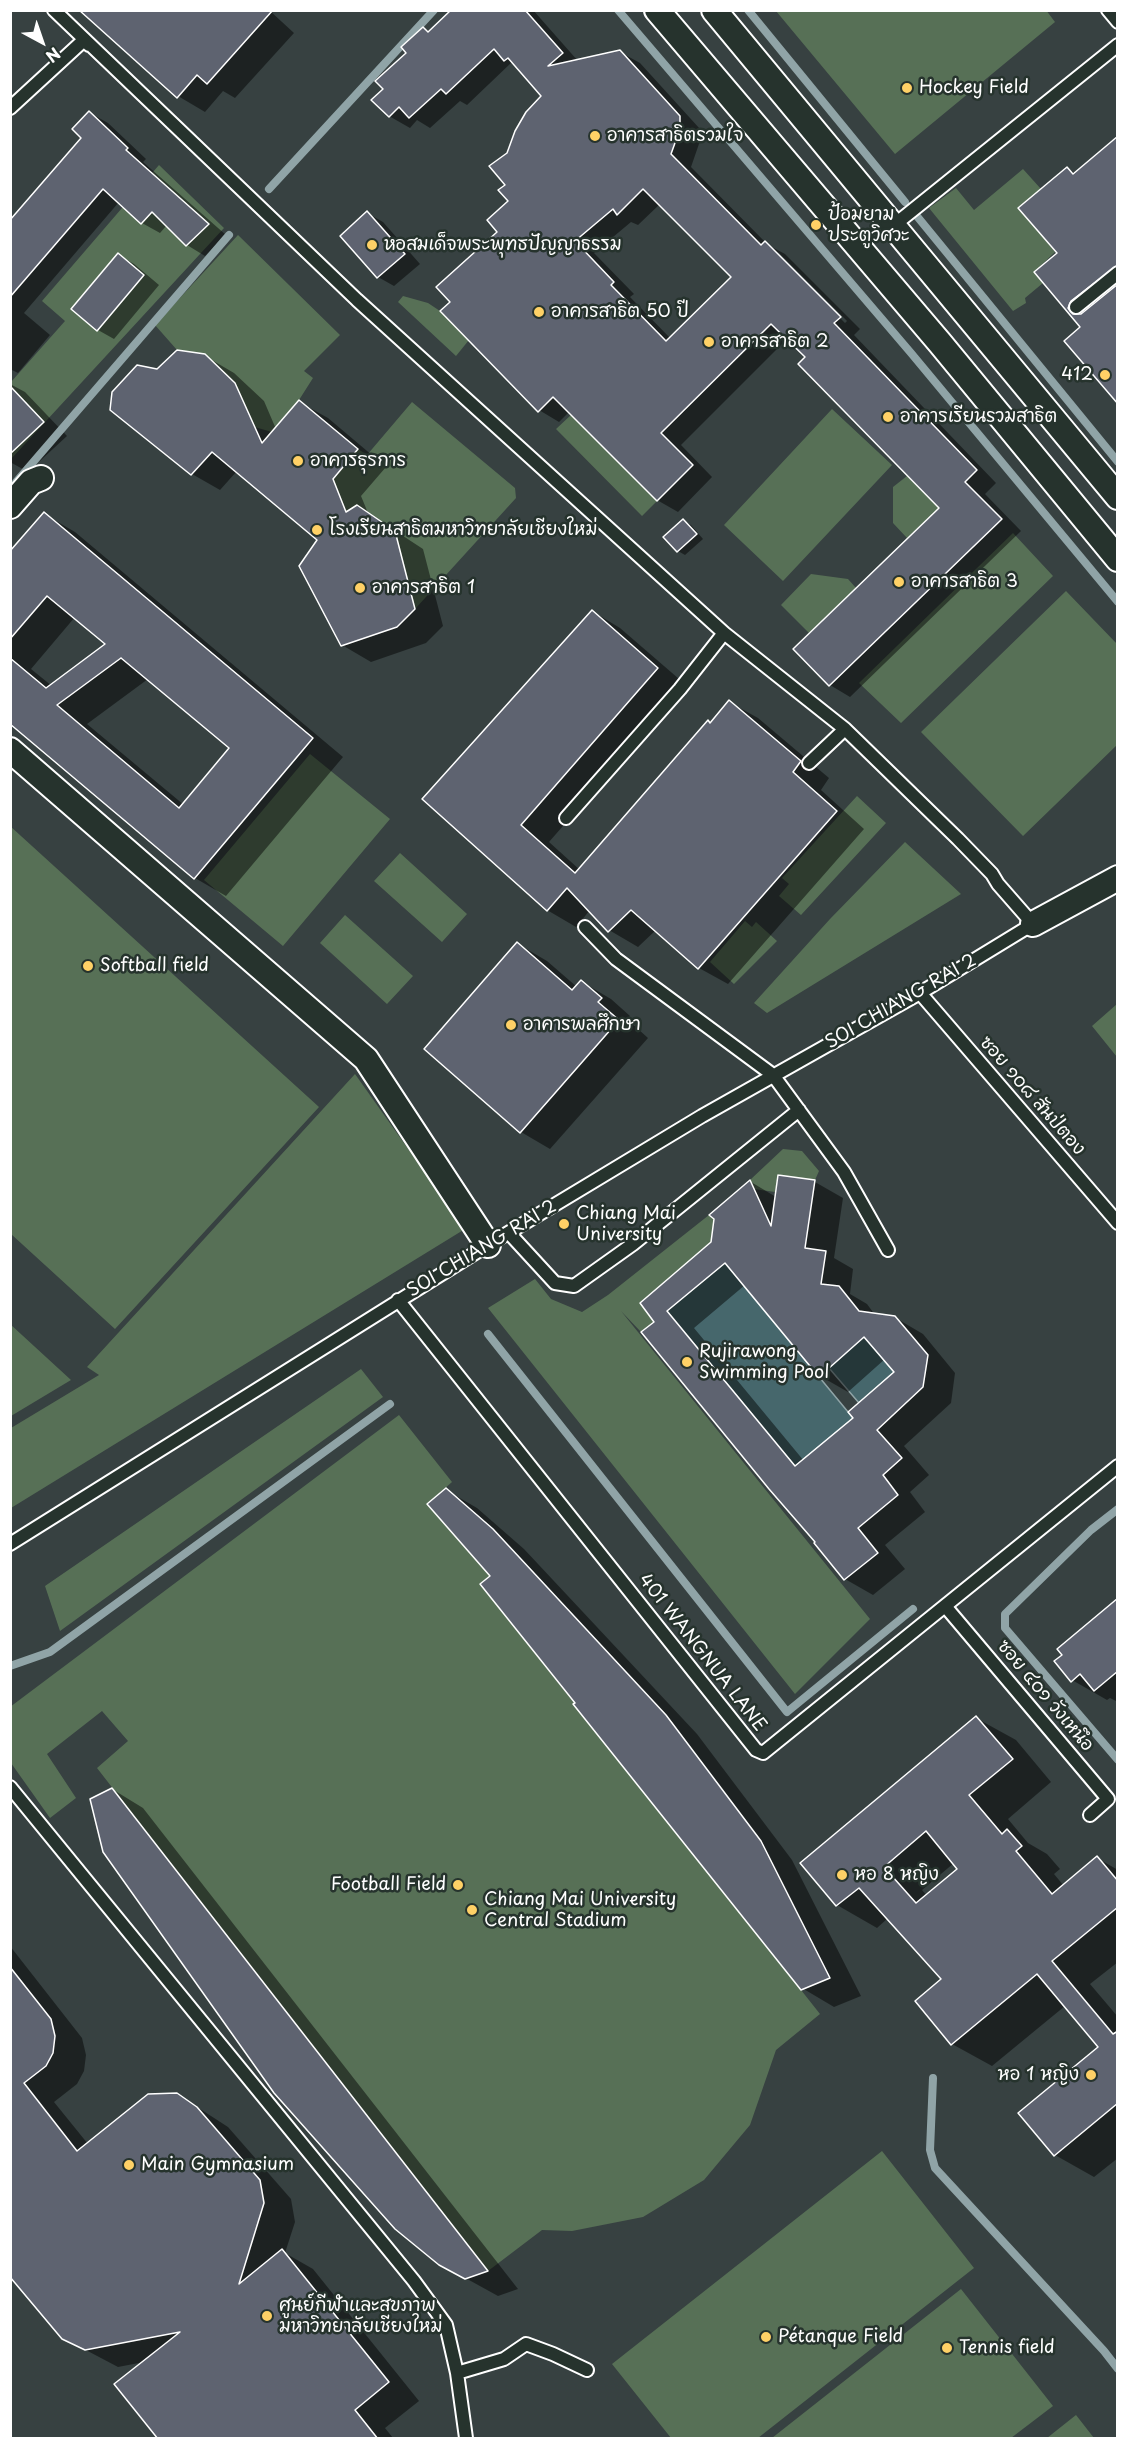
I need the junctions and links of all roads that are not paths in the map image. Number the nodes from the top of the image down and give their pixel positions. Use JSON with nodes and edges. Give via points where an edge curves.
{"nodes":[{"id":1,"x":54,"y":10,"type":"edge"},
{"id":2,"x":657,"y":10,"type":"edge"},
{"id":3,"x":714,"y":10,"type":"edge"},
{"id":4,"x":1108,"y":10,"type":"edge"},
{"id":5,"x":1118,"y":22,"type":"edge"},
{"id":6,"x":84,"y":40,"type":"junction"},
{"id":7,"x":1118,"y":45,"type":"edge"},
{"id":8,"x":10,"y":108,"type":"edge"},
{"id":9,"x":893,"y":226,"type":"junction"},
{"id":10,"x":1118,"y":273,"type":"edge"},
{"id":11,"x":1076,"y":307,"type":"dead end"},
{"id":12,"x":41,"y":478,"type":"dead end"},
{"id":13,"x":1118,"y":497,"type":"edge"},
{"id":14,"x":10,"y":506,"type":"edge"},
{"id":15,"x":1118,"y":559,"type":"edge"},
{"id":16,"x":724,"y":633,"type":"junction"},
{"id":17,"x":845,"y":729,"type":"junction"},
{"id":18,"x":10,"y":750,"type":"edge"},
{"id":19,"x":808,"y":763,"type":"dead end"},
{"id":20,"x":566,"y":818,"type":"dead end"},
{"id":21,"x":1118,"y":878,"type":"edge"},
{"id":22,"x":1033,"y":924,"type":"junction"},
{"id":23,"x":585,"y":927,"type":"dead end"},
{"id":24,"x":920,"y":993,"type":"junction"},
{"id":25,"x":773,"y":1076,"type":"junction"},
{"id":26,"x":800,"y":1110,"type":"junction"},
{"id":27,"x":1118,"y":1223,"type":"edge"},
{"id":28,"x":499,"y":1239,"type":"junction"},
{"id":29,"x":888,"y":1250,"type":"dead end"},
{"id":30,"x":398,"y":1300,"type":"junction"},
{"id":31,"x":1118,"y":1466,"type":"edge"},
{"id":32,"x":10,"y":1544,"type":"edge"},
{"id":33,"x":945,"y":1606,"type":"junction"},
{"id":34,"x":10,"y":1787,"type":"edge"},
{"id":35,"x":1108,"y":1799,"type":"junction"},
{"id":36,"x":1118,"y":1810,"type":"edge"},
{"id":37,"x":1090,"y":1815,"type":"dead end"},
{"id":38,"x":587,"y":2370,"type":"dead end"},
{"id":39,"x":457,"y":2373,"type":"junction"},
{"id":40,"x":466,"y":2439,"type":"edge"}],
"edges":[{"from":1,"to":6,"type":"lane"},
{"from":2,"to":15,"type":"street"},
{"from":3,"to":9,"type":"street"},
{"from":4,"to":5,"type":"lane"},
{"from":6,"to":8,"type":"lane"},
{"from":6,"to":16,"type":"lane","via":[[373,314]]},
{"from":7,"to":9,"type":"lane"},
{"from":9,"to":13,"type":"street"},
{"from":10,"to":11,"type":"lane"},
{"from":12,"to":14,"type":"street","via":[[31,482]]},
{"from":16,"to":17,"type":"lane"},
{"from":16,"to":20,"type":"lane"},
{"from":17,"to":19,"type":"lane"},
{"from":17,"to":22,"type":"lane","via":[[992,874]]},
{"from":18,"to":28,"type":"street","via":[[366,1059]]},
{"from":21,"to":22,"type":"street","name":"SOI CHIANG RAI 2"},
{"from":22,"to":24,"type":"lane","name":"SOI CHIANG RAI 2"},
{"from":23,"to":25,"type":"lane","via":[[616,959]]},
{"from":24,"to":25,"type":"lane","name":"SOI CHIANG RAI 2"},
{"from":24,"to":27,"type":"lane","name":"ซอย ๑๐๘ สันป่ตอง"},
{"from":25,"to":26,"type":"lane"},
{"from":25,"to":28,"type":"lane","name":"SOI CHIANG RAI 2"},
{"from":26,"to":28,"type":"lane","via":[[633,1244],[574,1286],[555,1282]]},
{"from":26,"to":29,"type":"lane","via":[[844,1172]]},
{"from":28,"to":30,"type":"lane","name":"SOI CHIANG RAI 2"},
{"from":30,"to":32,"type":"lane","name":"SOI CHIANG RAI 2"},
{"from":30,"to":33,"type":"lane","name":"401 WANGNUA LANE","via":[[756,1750],[763,1753]]},
{"from":31,"to":33,"type":"lane","name":"401 WANGNUA LANE"},
{"from":33,"to":35,"type":"lane","name":"ซอย ๔๐๑ วังเหนึอ"},
{"from":34,"to":39,"type":"lane","via":[[414,2281],[446,2325]]},
{"from":35,"to":36,"type":"lane","name":"ซอย ๔๐๑ วังเหนึอ"},
{"from":35,"to":37,"type":"lane"},
{"from":38,"to":39,"type":"lane","via":[[526,2344],[504,2359]]},
{"from":39,"to":40,"type":"lane"}]}
